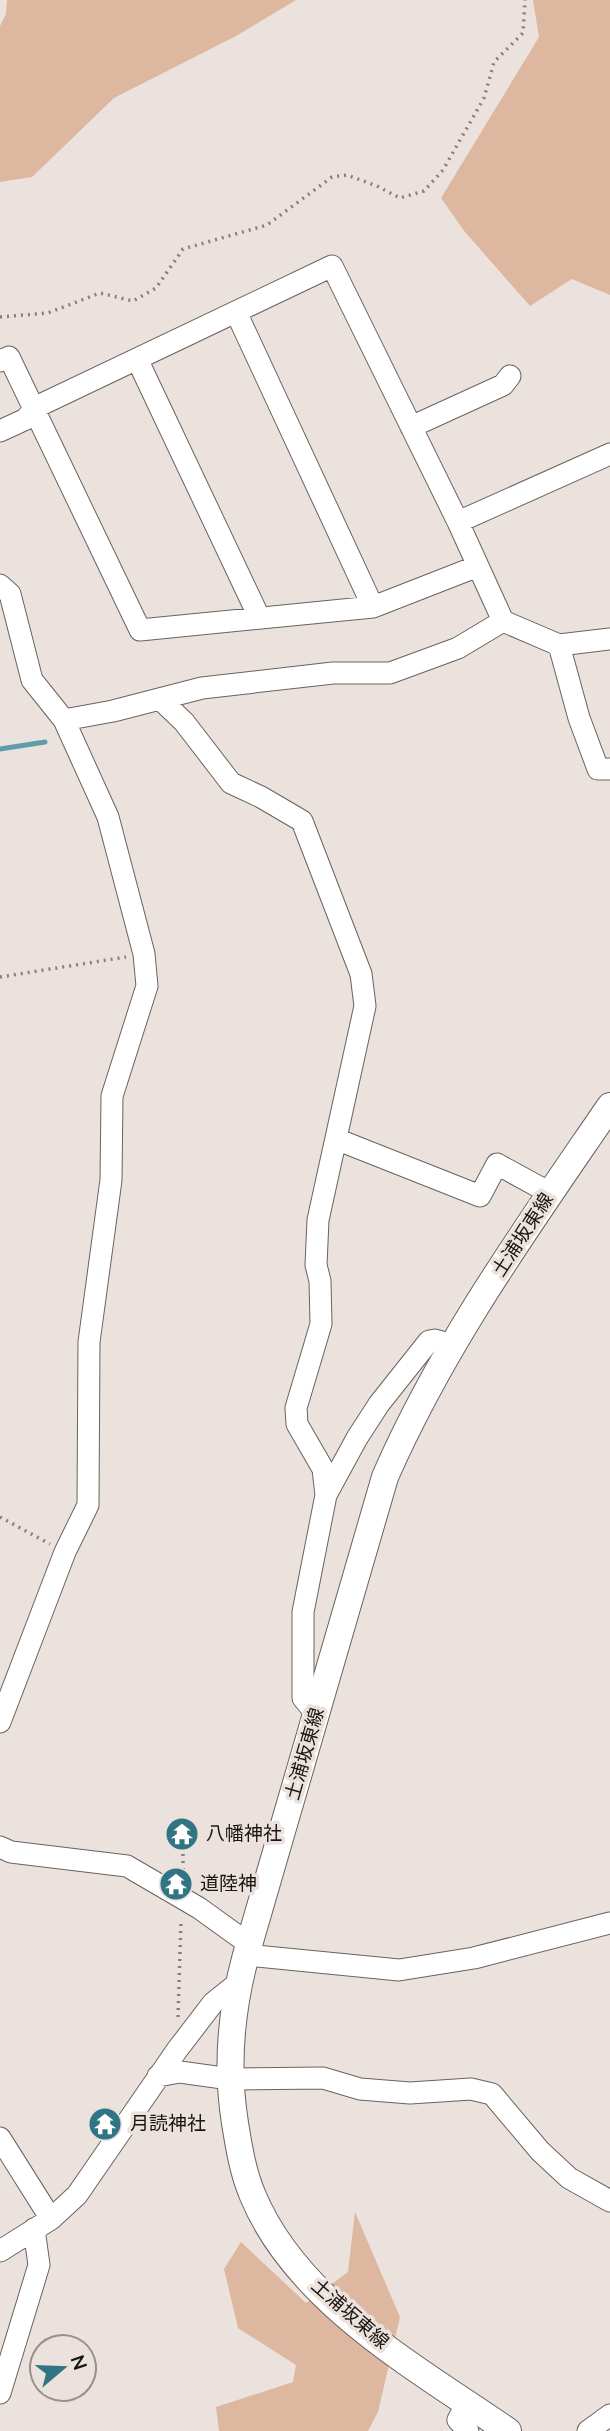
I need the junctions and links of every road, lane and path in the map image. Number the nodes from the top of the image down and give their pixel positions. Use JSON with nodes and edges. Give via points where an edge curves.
{"nodes":[{"id":1,"x":525,"y":0,"type":"edge"},
{"id":2,"x":236,"y":312,"type":"junction"},
{"id":3,"x":0,"y":317,"type":"edge"},
{"id":4,"x":137,"y":359,"type":"junction"},
{"id":5,"x":0,"y":361,"type":"edge"},
{"id":6,"x":510,"y":376,"type":"dead end"},
{"id":7,"x":34,"y":408,"type":"junction"},
{"id":8,"x":411,"y":426,"type":"junction"},
{"id":9,"x":0,"y":431,"type":"edge"},
{"id":10,"x":610,"y":454,"type":"edge"},
{"id":11,"x":458,"y":522,"type":"junction"},
{"id":12,"x":478,"y":566,"type":"junction"},
{"id":13,"x":0,"y":585,"type":"edge"},
{"id":14,"x":373,"y":607,"type":"junction"},
{"id":15,"x":259,"y":617,"type":"junction"},
{"id":16,"x":503,"y":621,"type":"junction"},
{"id":17,"x":610,"y":639,"type":"edge"},
{"id":18,"x":559,"y":645,"type":"junction"},
{"id":19,"x":160,"y":699,"type":"junction"},
{"id":20,"x":64,"y":720,"type":"junction"},
{"id":21,"x":610,"y":769,"type":"edge"},
{"id":22,"x":144,"y":954,"type":"junction"},
{"id":23,"x":0,"y":977,"type":"edge"},
{"id":24,"x":610,"y":1106,"type":"edge"},
{"id":25,"x":336,"y":1139,"type":"junction"},
{"id":26,"x":550,"y":1193,"type":"junction"},
{"id":27,"x":452,"y":1345,"type":"junction"},
{"id":28,"x":326,"y":1495,"type":"junction"},
{"id":29,"x":0,"y":1517,"type":"edge"},
{"id":30,"x":65,"y":1552,"type":"junction"},
{"id":31,"x":317,"y":1715,"type":"junction"},
{"id":32,"x":0,"y":1723,"type":"edge"},
{"id":33,"x":0,"y":1847,"type":"edge"},
{"id":34,"x":182,"y":1898,"type":"junction"},
{"id":35,"x":610,"y":1923,"type":"edge"},
{"id":36,"x":247,"y":1949,"type":"junction"},
{"id":37,"x":238,"y":1983,"type":"junction"},
{"id":38,"x":177,"y":2050,"type":"junction"},
{"id":39,"x":158,"y":2076,"type":"junction"},
{"id":40,"x":230,"y":2079,"type":"junction"},
{"id":41,"x":0,"y":2138,"type":"edge"},
{"id":42,"x":610,"y":2201,"type":"edge"},
{"id":43,"x":42,"y":2224,"type":"junction"},
{"id":44,"x":0,"y":2251,"type":"edge"},
{"id":45,"x":0,"y":2393,"type":"edge"},
{"id":46,"x":467,"y":2403,"type":"junction"},
{"id":47,"x":610,"y":2415,"type":"edge"},
{"id":48,"x":468,"y":2431,"type":"edge"},
{"id":49,"x":508,"y":2431,"type":"edge"},
{"id":50,"x":588,"y":2431,"type":"edge"}],
"edges":[{"from":1,"to":3,"type":"path","via":[[523,33],[494,62],[484,98],[443,170],[424,191],[400,198],[347,175],[332,177],[267,225],[183,249],[156,288],[133,301],[100,293],[48,313]]},
{"from":2,"to":4,"type":"street"},
{"from":2,"to":8,"type":"street","via":[[332,266]]},
{"from":2,"to":14,"type":"street"},
{"from":4,"to":7,"type":"street"},
{"from":4,"to":15,"type":"street"},
{"from":5,"to":7,"type":"street","via":[[9,357]]},
{"from":6,"to":8,"type":"street","via":[[503,385]]},
{"from":7,"to":9,"type":"street","via":[[26,419]]},
{"from":7,"to":15,"type":"street","via":[[141,630]]},
{"from":8,"to":11,"type":"street"},
{"from":10,"to":11,"type":"street"},
{"from":11,"to":12,"type":"street"},
{"from":12,"to":14,"type":"street"},
{"from":12,"to":16,"type":"street"},
{"from":13,"to":20,"type":"street","via":[[10,594],[32,680]]},
{"from":14,"to":15,"type":"street"},
{"from":16,"to":18,"type":"street"},
{"from":16,"to":19,"type":"street","via":[[458,648],[390,673],[333,673],[202,688]]},
{"from":17,"to":18,"type":"street"},
{"from":18,"to":21,"type":"street","via":[[598,769]]},
{"from":19,"to":20,"type":"street"},
{"from":19,"to":25,"type":"street","via":[[231,783],[302,821],[365,994]]},
{"from":20,"to":22,"type":"street","via":[[108,817]]},
{"from":22,"to":23,"type":"path"},
{"from":22,"to":30,"type":"street","via":[[147,986],[112,1096],[111,1180],[89,1342],[88,1505]]},
{"from":24,"to":26,"type":"main road","name":"土浦坂東線"},
{"from":25,"to":26,"type":"street","via":[[480,1196],[497,1164]]},
{"from":25,"to":28,"type":"street","via":[[316,1241],[321,1324],[296,1408],[297,1424],[323,1469]]},
{"from":26,"to":27,"type":"main road","name":"土浦坂東線"},
{"from":27,"to":28,"type":"street","via":[[429,1341],[379,1404]]},
{"from":27,"to":31,"type":"main road","name":"土浦坂東線","via":[[385,1477]]},
{"from":28,"to":31,"type":"street","via":[[303,1612],[303,1698]]},
{"from":29,"to":30,"type":"path"},
{"from":30,"to":32,"type":"street"},
{"from":31,"to":36,"type":"main road","name":"土浦坂東線"},
{"from":33,"to":34,"type":"street","via":[[127,1866]]},
{"from":34,"to":36,"type":"street"},
{"from":34,"to":38,"type":"path"},
{"from":35,"to":36,"type":"street","via":[[474,1958],[399,1970]]},
{"from":36,"to":37,"type":"main road","name":"土浦坂東線"},
{"from":37,"to":38,"type":"street","via":[[213,2003]]},
{"from":37,"to":40,"type":"main road","name":"土浦坂東線"},
{"from":38,"to":39,"type":"street"},
{"from":39,"to":40,"type":"street","via":[[180,2072]]},
{"from":39,"to":43,"type":"street","via":[[77,2195]]},
{"from":40,"to":42,"type":"street","via":[[323,2078],[360,2089],[410,2093],[471,2088],[492,2094],[569,2178]]},
{"from":40,"to":46,"type":"main road","name":"土浦坂東線","via":[[246,2175],[277,2239],[345,2314]]},
{"from":41,"to":43,"type":"street"},
{"from":43,"to":44,"type":"street"},
{"from":43,"to":45,"type":"street","via":[[40,2264]]},
{"from":46,"to":48,"type":"street","via":[[458,2420]]},
{"from":46,"to":49,"type":"main road","name":"土浦坂東線"},
{"from":47,"to":50,"type":"street"}]}
